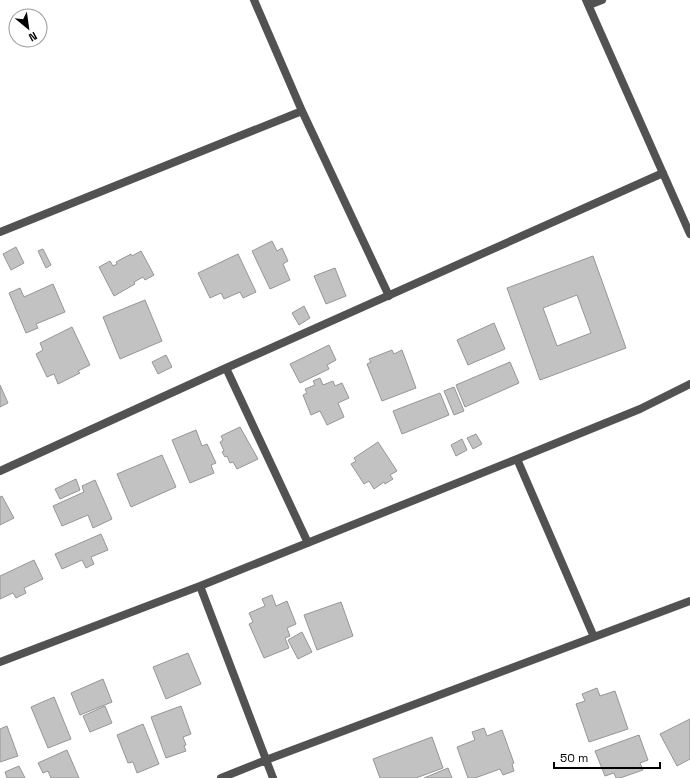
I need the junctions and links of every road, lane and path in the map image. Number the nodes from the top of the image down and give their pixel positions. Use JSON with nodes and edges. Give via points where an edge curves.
{"nodes":[{"id":1,"x":254,"y":0,"type":"edge"},
{"id":2,"x":602,"y":0,"type":"edge"},
{"id":3,"x":588,"y":3,"type":"edge"},
{"id":4,"x":302,"y":111,"type":"junction"},
{"id":5,"x":663,"y":173,"type":"junction"},
{"id":6,"x":0,"y":232,"type":"edge"},
{"id":7,"x":690,"y":234,"type":"edge"},
{"id":8,"x":389,"y":296,"type":"junction"},
{"id":9,"x":226,"y":368,"type":"junction"},
{"id":10,"x":690,"y":384,"type":"edge"},
{"id":11,"x":516,"y":459,"type":"junction"},
{"id":12,"x":0,"y":471,"type":"edge"},
{"id":13,"x":308,"y":543,"type":"junction"},
{"id":14,"x":200,"y":586,"type":"junction"},
{"id":15,"x":690,"y":601,"type":"edge"},
{"id":16,"x":594,"y":637,"type":"junction"},
{"id":17,"x":0,"y":662,"type":"edge"},
{"id":18,"x":266,"y":760,"type":"junction"},
{"id":19,"x":221,"y":778,"type":"edge"},
{"id":20,"x":273,"y":778,"type":"edge"}],
"edges":[{"from":1,"to":4,"type":"street"},
{"from":2,"to":3,"type":"street"},
{"from":3,"to":5,"type":"street"},
{"from":4,"to":6,"type":"street"},
{"from":4,"to":8,"type":"street"},
{"from":5,"to":7,"type":"street"},
{"from":5,"to":8,"type":"street"},
{"from":8,"to":9,"type":"street"},
{"from":9,"to":12,"type":"street"},
{"from":9,"to":13,"type":"street"},
{"from":10,"to":11,"type":"street","via":[[640,409]]},
{"from":11,"to":13,"type":"street"},
{"from":11,"to":16,"type":"street"},
{"from":13,"to":14,"type":"street"},
{"from":14,"to":17,"type":"street"},
{"from":14,"to":18,"type":"street"},
{"from":15,"to":16,"type":"street"},
{"from":16,"to":18,"type":"street"},
{"from":18,"to":19,"type":"street"},
{"from":18,"to":20,"type":"street"}]}
